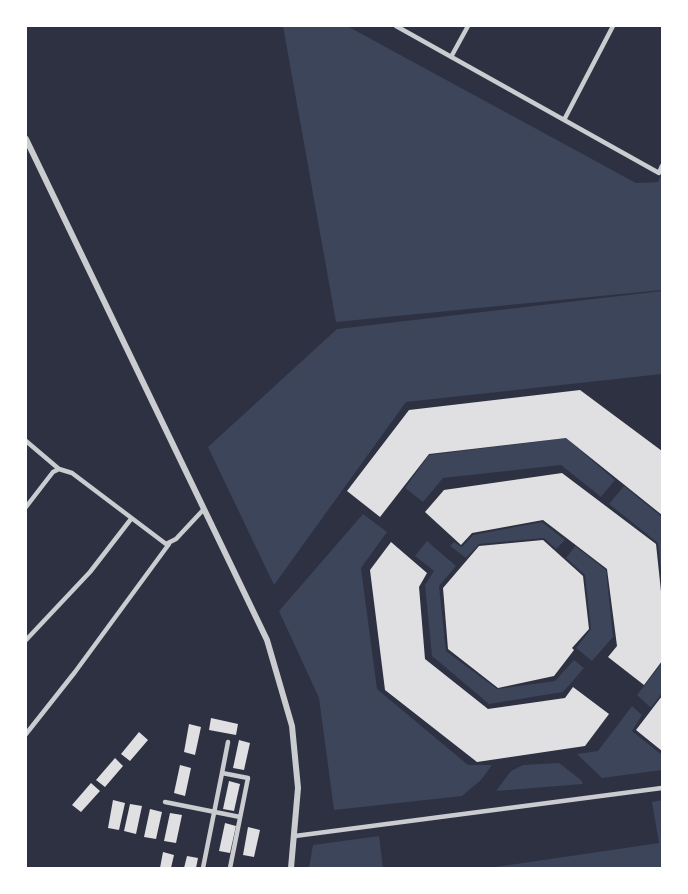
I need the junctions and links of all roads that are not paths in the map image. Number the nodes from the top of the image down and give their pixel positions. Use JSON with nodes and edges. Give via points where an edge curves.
{"nodes":[{"id":1,"x":396,"y":26,"type":"edge"},
{"id":2,"x":468,"y":26,"type":"edge"},
{"id":3,"x":613,"y":26,"type":"edge"},
{"id":4,"x":451,"y":57,"type":"junction"},
{"id":5,"x":564,"y":120,"type":"junction"},
{"id":6,"x":26,"y":139,"type":"edge"},
{"id":7,"x":663,"y":166,"type":"edge"},
{"id":8,"x":26,"y":441,"type":"edge"},
{"id":9,"x":59,"y":470,"type":"junction"},
{"id":10,"x":26,"y":507,"type":"edge"},
{"id":11,"x":204,"y":509,"type":"junction"},
{"id":12,"x":131,"y":519,"type":"junction"},
{"id":13,"x":170,"y":544,"type":"junction"},
{"id":14,"x":26,"y":640,"type":"edge"},
{"id":15,"x":26,"y":734,"type":"edge"},
{"id":16,"x":228,"y":742,"type":"dead end"},
{"id":17,"x":222,"y":773,"type":"junction"},
{"id":18,"x":663,"y":788,"type":"edge"},
{"id":19,"x":165,"y":802,"type":"dead end"},
{"id":20,"x":214,"y":812,"type":"junction"},
{"id":21,"x":240,"y":817,"type":"junction"},
{"id":22,"x":295,"y":836,"type":"junction"},
{"id":23,"x":203,"y":868,"type":"edge"},
{"id":24,"x":230,"y":868,"type":"edge"},
{"id":25,"x":291,"y":868,"type":"edge"}],
"edges":[{"from":1,"to":4,"type":"lane"},
{"from":2,"to":4,"type":"lane"},
{"from":3,"to":5,"type":"lane"},
{"from":4,"to":5,"type":"lane"},
{"from":5,"to":7,"type":"lane","via":[[658,173]]},
{"from":6,"to":11,"type":"street"},
{"from":8,"to":9,"type":"lane"},
{"from":9,"to":10,"type":"lane","via":[[53,472]]},
{"from":9,"to":12,"type":"lane","via":[[72,473]]},
{"from":11,"to":13,"type":"lane"},
{"from":11,"to":22,"type":"street","via":[[267,639],[292,726],[298,788]]},
{"from":12,"to":13,"type":"lane","via":[[162,543]]},
{"from":12,"to":14,"type":"lane","via":[[90,572]]},
{"from":13,"to":15,"type":"lane"},
{"from":16,"to":17,"type":"lane"},
{"from":17,"to":20,"type":"lane"},
{"from":17,"to":21,"type":"lane","via":[[248,778]]},
{"from":18,"to":22,"type":"lane"},
{"from":19,"to":20,"type":"lane"},
{"from":20,"to":21,"type":"lane"},
{"from":20,"to":23,"type":"lane"},
{"from":21,"to":24,"type":"lane"},
{"from":22,"to":25,"type":"street"}]}
